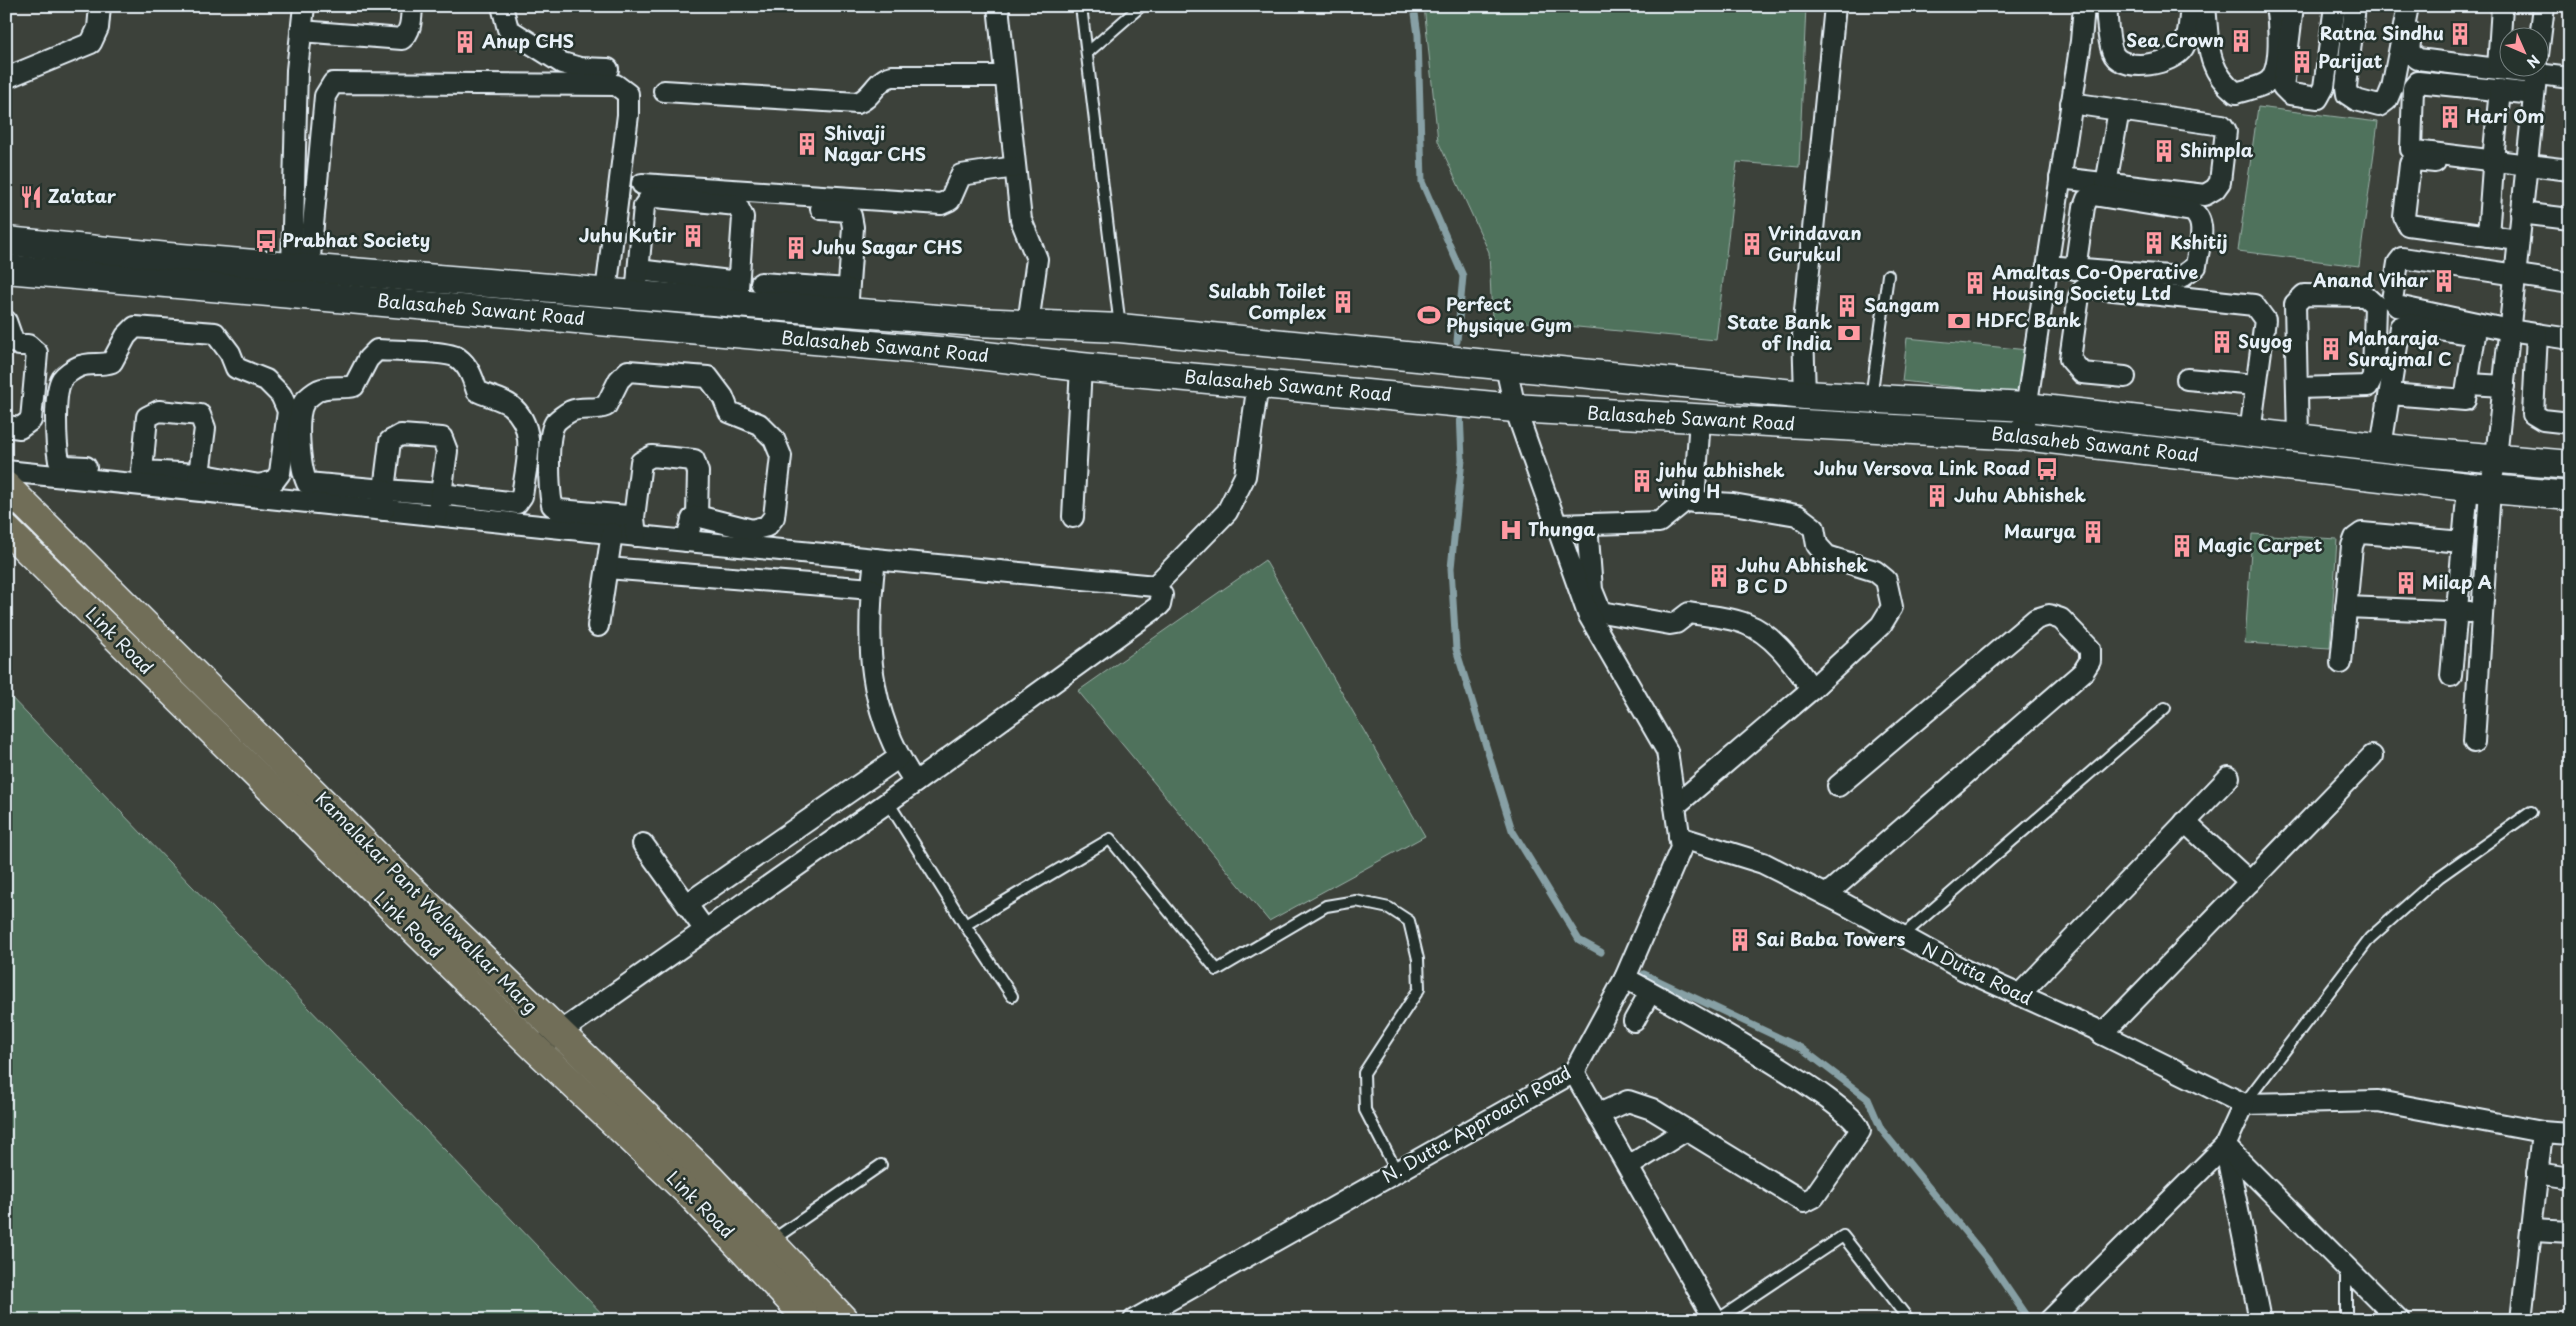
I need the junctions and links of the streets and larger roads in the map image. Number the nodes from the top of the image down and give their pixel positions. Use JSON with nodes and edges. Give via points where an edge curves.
{"nodes":[{"id":1,"x":100,"y":6,"type":"edge"},
{"id":2,"x":304,"y":6,"type":"edge"},
{"id":3,"x":412,"y":6,"type":"edge"},
{"id":4,"x":502,"y":6,"type":"edge"},
{"id":5,"x":998,"y":6,"type":"edge"},
{"id":6,"x":1835,"y":6,"type":"edge"},
{"id":7,"x":2191,"y":6,"type":"edge"},
{"id":8,"x":2206,"y":6,"type":"edge"},
{"id":9,"x":2276,"y":6,"type":"edge"},
{"id":10,"x":2293,"y":6,"type":"edge"},
{"id":11,"x":2335,"y":6,"type":"edge"},
{"id":12,"x":2355,"y":6,"type":"edge"},
{"id":13,"x":2408,"y":6,"type":"edge"},
{"id":14,"x":2414,"y":6,"type":"edge"},
{"id":15,"x":2502,"y":6,"type":"edge"},
{"id":16,"x":2544,"y":6,"type":"edge"},
{"id":17,"x":2084,"y":10,"type":"edge"},
{"id":18,"x":2107,"y":11,"type":"edge"},
{"id":19,"x":2501,"y":28,"type":"edge"},
{"id":20,"x":2541,"y":28,"type":"edge"},
{"id":21,"x":302,"y":31,"type":"junction"},
{"id":22,"x":2498,"y":68,"type":"edge"},
{"id":23,"x":608,"y":69,"type":"dead end"},
{"id":24,"x":2548,"y":69,"type":"edge"},
{"id":25,"x":1005,"y":76,"type":"junction"},
{"id":26,"x":6,"y":78,"type":"edge"},
{"id":27,"x":2536,"y":78,"type":"edge"},
{"id":28,"x":2570,"y":78,"type":"edge"},
{"id":29,"x":2500,"y":90,"type":"junction"},
{"id":30,"x":664,"y":91,"type":"dead end"},
{"id":31,"x":2534,"y":94,"type":"junction"},
{"id":32,"x":2071,"y":103,"type":"junction"},
{"id":33,"x":2119,"y":110,"type":"junction"},
{"id":34,"x":2493,"y":164,"type":"junction"},
{"id":35,"x":1015,"y":167,"type":"junction"},
{"id":36,"x":2525,"y":167,"type":"junction"},
{"id":37,"x":2570,"y":170,"type":"edge"},
{"id":38,"x":2060,"y":178,"type":"junction"},
{"id":39,"x":642,"y":184,"type":"dead end"},
{"id":40,"x":2106,"y":184,"type":"junction"},
{"id":41,"x":762,"y":205,"type":"dead end"},
{"id":42,"x":2521,"y":213,"type":"junction"},
{"id":43,"x":2570,"y":219,"type":"edge"},
{"id":44,"x":2488,"y":236,"type":"junction"},
{"id":45,"x":2518,"y":240,"type":"junction"},
{"id":46,"x":6,"y":241,"type":"edge"},
{"id":47,"x":2047,"y":266,"type":"junction"},
{"id":48,"x":6,"y":268,"type":"edge"},
{"id":49,"x":300,"y":268,"type":"junction"},
{"id":50,"x":2075,"y":269,"type":"junction"},
{"id":51,"x":337,"y":271,"type":"junction"},
{"id":52,"x":2515,"y":274,"type":"junction"},
{"id":53,"x":637,"y":282,"type":"junction"},
{"id":54,"x":761,"y":283,"type":"dead end"},
{"id":55,"x":2570,"y":283,"type":"edge"},
{"id":56,"x":606,"y":292,"type":"junction"},
{"id":57,"x":738,"y":292,"type":"junction"},
{"id":58,"x":330,"y":297,"type":"junction"},
{"id":59,"x":848,"y":300,"type":"junction"},
{"id":60,"x":6,"y":322,"type":"edge"},
{"id":61,"x":1028,"y":324,"type":"junction"},
{"id":62,"x":2509,"y":330,"type":"junction"},
{"id":63,"x":2538,"y":334,"type":"junction"},
{"id":64,"x":2570,"y":339,"type":"edge"},
{"id":65,"x":1506,"y":366,"type":"junction"},
{"id":66,"x":1081,"y":367,"type":"junction"},
{"id":67,"x":2125,"y":377,"type":"dead end"},
{"id":68,"x":2187,"y":379,"type":"dead end"},
{"id":69,"x":1258,"y":383,"type":"junction"},
{"id":70,"x":2469,"y":384,"type":"junction"},
{"id":71,"x":2256,"y":385,"type":"junction"},
{"id":72,"x":2504,"y":386,"type":"junction"},
{"id":73,"x":2296,"y":388,"type":"junction"},
{"id":74,"x":2390,"y":394,"type":"junction"},
{"id":75,"x":1805,"y":395,"type":"junction"},
{"id":76,"x":2026,"y":407,"type":"junction"},
{"id":77,"x":1515,"y":408,"type":"junction"},
{"id":78,"x":1700,"y":419,"type":"junction"},
{"id":79,"x":2570,"y":423,"type":"edge"},
{"id":80,"x":6,"y":426,"type":"edge"},
{"id":81,"x":2250,"y":432,"type":"junction"},
{"id":82,"x":2022,"y":436,"type":"junction"},
{"id":83,"x":2298,"y":438,"type":"junction"},
{"id":84,"x":2381,"y":447,"type":"junction"},
{"id":85,"x":2496,"y":458,"type":"junction"},
{"id":86,"x":2570,"y":465,"type":"edge"},
{"id":87,"x":6,"y":470,"type":"edge"},
{"id":88,"x":142,"y":478,"type":"junction"},
{"id":89,"x":197,"y":482,"type":"junction"},
{"id":90,"x":6,"y":486,"type":"edge"},
{"id":91,"x":2479,"y":488,"type":"junction"},
{"id":92,"x":384,"y":490,"type":"junction"},
{"id":93,"x":441,"y":494,"type":"junction"},
{"id":94,"x":2570,"y":496,"type":"edge"},
{"id":95,"x":1694,"y":502,"type":"junction"},
{"id":96,"x":384,"y":510,"type":"junction"},
{"id":97,"x":437,"y":515,"type":"junction"},
{"id":98,"x":697,"y":516,"type":"junction"},
{"id":99,"x":1073,"y":517,"type":"dead end"},
{"id":100,"x":1587,"y":524,"type":"junction"},
{"id":101,"x":1557,"y":525,"type":"junction"},
{"id":102,"x":635,"y":527,"type":"junction"},
{"id":103,"x":6,"y":529,"type":"edge"},
{"id":104,"x":612,"y":533,"type":"junction"},
{"id":105,"x":687,"y":541,"type":"junction"},
{"id":106,"x":2462,"y":542,"type":"junction"},
{"id":107,"x":810,"y":553,"type":"junction"},
{"id":108,"x":875,"y":559,"type":"junction"},
{"id":109,"x":607,"y":568,"type":"junction"},
{"id":110,"x":808,"y":584,"type":"junction"},
{"id":111,"x":1155,"y":586,"type":"junction"},
{"id":112,"x":872,"y":589,"type":"junction"},
{"id":113,"x":2346,"y":607,"type":"junction"},
{"id":114,"x":2456,"y":611,"type":"junction"},
{"id":115,"x":2482,"y":612,"type":"junction"},
{"id":116,"x":1595,"y":613,"type":"junction"},
{"id":117,"x":598,"y":626,"type":"dead end"},
{"id":118,"x":2341,"y":663,"type":"dead end"},
{"id":119,"x":2451,"y":676,"type":"dead end"},
{"id":120,"x":1812,"y":689,"type":"junction"},
{"id":121,"x":2474,"y":742,"type":"dead end"},
{"id":122,"x":2372,"y":756,"type":"dead end"},
{"id":123,"x":898,"y":758,"type":"junction"},
{"id":124,"x":870,"y":777,"type":"junction"},
{"id":125,"x":2228,"y":777,"type":"dead end"},
{"id":126,"x":915,"y":782,"type":"junction"},
{"id":127,"x":1838,"y":786,"type":"dead end"},
{"id":128,"x":888,"y":802,"type":"junction"},
{"id":129,"x":1675,"y":806,"type":"junction"},
{"id":130,"x":2185,"y":822,"type":"junction"},
{"id":131,"x":1679,"y":837,"type":"junction"},
{"id":132,"x":642,"y":844,"type":"dead end"},
{"id":133,"x":2250,"y":882,"type":"junction"},
{"id":134,"x":1826,"y":895,"type":"junction"},
{"id":135,"x":686,"y":904,"type":"junction"},
{"id":136,"x":705,"y":930,"type":"junction"},
{"id":137,"x":1625,"y":978,"type":"junction"},
{"id":138,"x":1650,"y":992,"type":"junction"},
{"id":139,"x":2019,"y":995,"type":"junction"},
{"id":140,"x":1634,"y":1021,"type":"dead end"},
{"id":141,"x":558,"y":1032,"type":"junction"},
{"id":142,"x":2102,"y":1034,"type":"junction"},
{"id":143,"x":536,"y":1049,"type":"junction"},
{"id":144,"x":1574,"y":1072,"type":"junction"},
{"id":145,"x":2244,"y":1104,"type":"junction"},
{"id":146,"x":1599,"y":1114,"type":"junction"},
{"id":147,"x":1686,"y":1130,"type":"junction"},
{"id":148,"x":2542,"y":1132,"type":"junction"},
{"id":149,"x":2570,"y":1134,"type":"edge"},
{"id":150,"x":2225,"y":1146,"type":"junction"},
{"id":151,"x":1629,"y":1166,"type":"junction"},
{"id":152,"x":2537,"y":1173,"type":"junction"},
{"id":153,"x":2570,"y":1178,"type":"edge"},
{"id":154,"x":2532,"y":1230,"type":"junction"},
{"id":155,"x":2570,"y":1232,"type":"edge"},
{"id":156,"x":808,"y":1312,"type":"edge"},
{"id":157,"x":844,"y":1320,"type":"edge"},
{"id":158,"x":1134,"y":1320,"type":"edge"},
{"id":159,"x":1716,"y":1320,"type":"edge"},
{"id":160,"x":2050,"y":1320,"type":"edge"},
{"id":161,"x":2260,"y":1320,"type":"edge"},
{"id":162,"x":2399,"y":1320,"type":"edge"},
{"id":163,"x":2522,"y":1320,"type":"edge"}],
"edges":[{"from":1,"to":26,"type":"street","via":[[98,28],[91,43]]},
{"from":2,"to":21,"type":"street"},
{"from":3,"to":21,"type":"street","via":[[407,35],[402,39]]},
{"from":4,"to":23,"type":"street","via":[[508,29],[562,63],[580,68]]},
{"from":5,"to":25,"type":"street"},
{"from":6,"to":75,"type":"street","via":[[1803,331]]},
{"from":7,"to":18,"type":"street","via":[[2183,48],[2170,60],[2132,66],[2121,62],[2114,54]]},
{"from":8,"to":9,"type":"street","via":[[2215,72],[2236,93],[2269,82],[2274,72],[2280,27]]},
{"from":10,"to":11,"type":"street","via":[[2283,87],[2290,94],[2318,98],[2324,87]]},
{"from":12,"to":13,"type":"street","via":[[2347,94],[2379,106],[2392,88]]},
{"from":14,"to":22,"type":"street","via":[[2411,56]]},
{"from":15,"to":19,"type":"street"},
{"from":16,"to":20,"type":"street"},
{"from":17,"to":18,"type":"street"},
{"from":17,"to":32,"type":"street"},
{"from":21,"to":49,"type":"street","via":[[297,70]]},
{"from":24,"to":28,"type":"street"},
{"from":25,"to":30,"type":"street","via":[[892,76],[883,78],[870,96],[857,103]]},
{"from":25,"to":35,"type":"street"},
{"from":27,"to":31,"type":"street"},
{"from":29,"to":31,"type":"street"},
{"from":29,"to":34,"type":"street"},
{"from":29,"to":34,"type":"street","via":[[2421,82],[2413,88],[2412,150]]},
{"from":31,"to":36,"type":"street"},
{"from":32,"to":33,"type":"street"},
{"from":32,"to":38,"type":"street"},
{"from":33,"to":40,"type":"street"},
{"from":33,"to":40,"type":"street","via":[[2222,125],[2226,131],[2220,182],[2206,195]]},
{"from":34,"to":36,"type":"street"},
{"from":34,"to":44,"type":"street"},
{"from":34,"to":44,"type":"street","via":[[2413,160],[2404,217],[2412,226]]},
{"from":35,"to":39,"type":"street","via":[[961,175],[950,200],[941,204]]},
{"from":35,"to":61,"type":"street","via":[[1021,220],[1037,259]]},
{"from":36,"to":37,"type":"street"},
{"from":36,"to":42,"type":"street"},
{"from":38,"to":40,"type":"street"},
{"from":38,"to":47,"type":"street"},
{"from":41,"to":59,"type":"street","via":[[847,211],[853,226]]},
{"from":42,"to":43,"type":"street"},
{"from":42,"to":45,"type":"street"},
{"from":44,"to":45,"type":"street"},
{"from":45,"to":52,"type":"street"},
{"from":46,"to":49,"type":"main road","name":"Balasaheb Sawant Road"},
{"from":47,"to":50,"type":"street"},
{"from":47,"to":76,"type":"street"},
{"from":48,"to":58,"type":"main road","name":"Balasaheb Sawant Road"},
{"from":49,"to":51,"type":"main road","name":"Balasaheb Sawant Road"},
{"from":49,"to":56,"type":"street","via":[[325,96],[333,83],[616,85],[628,94],[628,115]]},
{"from":50,"to":50,"type":"street","via":[[2181,276],[2196,266],[2202,222],[2192,211],[2093,194],[2084,206]]},
{"from":51,"to":56,"type":"main road","name":"Balasaheb Sawant Road"},
{"from":51,"to":58,"type":"main road"},
{"from":52,"to":55,"type":"street"},
{"from":52,"to":62,"type":"street"},
{"from":52,"to":62,"type":"street","via":[[2402,258],[2398,263],[2392,300],[2397,306]]},
{"from":53,"to":56,"type":"main road","name":"Balasaheb Sawant Road"},
{"from":53,"to":57,"type":"main road","name":"Balasaheb Sawant Road"},
{"from":53,"to":57,"type":"street","via":[[644,206],[650,199],[737,205],[743,217]]},
{"from":54,"to":59,"type":"street"},
{"from":57,"to":59,"type":"main road","name":"Balasaheb Sawant Road"},
{"from":58,"to":66,"type":"main road","name":"Balasaheb Sawant Road","via":[[951,352]]},
{"from":59,"to":61,"type":"main road","name":"Balasaheb Sawant Road"},
{"from":60,"to":80,"type":"street","via":[[13,341],[28,345],[37,353],[31,420],[20,428]]},
{"from":61,"to":65,"type":"main road","name":"Balasaheb Sawant Road","via":[[1120,328]]},
{"from":62,"to":63,"type":"street"},
{"from":62,"to":72,"type":"street"},
{"from":63,"to":64,"type":"street"},
{"from":63,"to":79,"type":"street","via":[[2533,414],[2543,420]]},
{"from":65,"to":75,"type":"main road","name":"Balasaheb Sawant Road"},
{"from":65,"to":77,"type":"street","name":"N. Dutta Approach Road"},
{"from":66,"to":69,"type":"main road","name":"Balasaheb Sawant Road"},
{"from":66,"to":99,"type":"street"},
{"from":67,"to":71,"type":"street","via":[[2082,373],[2070,359],[2079,296],[2085,287],[2254,305],[2265,320]]},
{"from":68,"to":71,"type":"street"},
{"from":69,"to":77,"type":"main road","name":"Balasaheb Sawant Road"},
{"from":69,"to":111,"type":"street","via":[[1245,476],[1227,512]]},
{"from":70,"to":72,"type":"street"},
{"from":70,"to":74,"type":"street","via":[[2467,398],[2462,401]]},
{"from":70,"to":74,"type":"street","via":[[2475,335],[2405,324],[2399,329]]},
{"from":71,"to":81,"type":"street"},
{"from":72,"to":85,"type":"street"},
{"from":73,"to":73,"type":"street","via":[[2295,304],[2304,295],[2365,296],[2375,306],[2373,376],[2368,386]]},
{"from":73,"to":83,"type":"street"},
{"from":74,"to":84,"type":"street"},
{"from":75,"to":76,"type":"main road","name":"Balasaheb Sawant Road"},
{"from":76,"to":81,"type":"main road","name":"Balasaheb Sawant Road"},
{"from":76,"to":82,"type":"street"},
{"from":77,"to":78,"type":"main road","name":"Balasaheb Sawant Road"},
{"from":77,"to":101,"type":"street","name":"N. Dutta Approach Road"},
{"from":78,"to":82,"type":"main road","name":"Balasaheb Sawant Road"},
{"from":78,"to":95,"type":"street"},
{"from":81,"to":83,"type":"main road","name":"Balasaheb Sawant Road"},
{"from":82,"to":91,"type":"main road","name":"Balasaheb Sawant Road"},
{"from":83,"to":84,"type":"main road","name":"Balasaheb Sawant Road"},
{"from":84,"to":85,"type":"main road","name":"Balasaheb Sawant Road"},
{"from":85,"to":86,"type":"main road","name":"Balasaheb Sawant Road"},
{"from":85,"to":91,"type":"street"},
{"from":87,"to":88,"type":"street"},
{"from":88,"to":89,"type":"street"},
{"from":88,"to":89,"type":"street","via":[[148,417],[159,411],[200,415],[205,428]]},
{"from":88,"to":89,"type":"street","via":[[66,466],[59,460],[58,452],[58,390],[63,378],[78,367],[112,362],[126,336],[135,327],[215,333],[230,353],[236,368],[266,380],[281,395],[288,412],[280,473],[274,481],[259,485]]},
{"from":89,"to":96,"type":"street"},
{"from":90,"to":141,"type":"main road","name":"Kamalakar Pant Walawalkar Marg"},
{"from":91,"to":94,"type":"main road","name":"Balasaheb Sawant Road"},
{"from":91,"to":106,"type":"street"},
{"from":91,"to":115,"type":"street"},
{"from":92,"to":93,"type":"street"},
{"from":92,"to":93,"type":"street","via":[[390,441],[400,434],[442,438],[447,452]]},
{"from":92,"to":93,"type":"street","via":[[307,483],[302,473],[300,414],[305,401],[320,390],[354,386],[368,359],[377,350],[456,356],[465,364],[477,391],[508,403],[523,418],[529,435],[522,496],[517,504]]},
{"from":92,"to":96,"type":"street"},
{"from":93,"to":97,"type":"street"},
{"from":95,"to":100,"type":"street","via":[[1685,501],[1659,522]]},
{"from":95,"to":120,"type":"street","via":[[1733,504],[1797,515],[1814,528],[1817,545],[1827,556],[1875,571],[1886,580],[1892,607],[1881,624]]},
{"from":96,"to":97,"type":"street"},
{"from":97,"to":104,"type":"street"},
{"from":98,"to":102,"type":"street","via":[[698,472],[694,460],[652,456],[641,462]]},
{"from":98,"to":102,"type":"street","via":[[752,530],[767,526],[774,517],[781,456],[774,439],[759,424],[729,412],[723,397],[708,377],[628,371],[619,380],[606,406],[596,410],[571,411],[556,422],[551,434],[551,496],[552,505],[559,510]]},
{"from":98,"to":105,"type":"street","via":[[692,519]]},
{"from":100,"to":101,"type":"street"},
{"from":100,"to":116,"type":"street"},
{"from":101,"to":116,"type":"street","name":"N. Dutta Approach Road"},
{"from":102,"to":104,"type":"street"},
{"from":102,"to":105,"type":"street"},
{"from":103,"to":143,"type":"main road","name":"Link Road"},
{"from":104,"to":109,"type":"street"},
{"from":105,"to":107,"type":"street"},
{"from":106,"to":113,"type":"street","via":[[2358,535],[2352,546]]},
{"from":106,"to":114,"type":"street"},
{"from":107,"to":108,"type":"street"},
{"from":107,"to":110,"type":"street"},
{"from":108,"to":111,"type":"street"},
{"from":108,"to":112,"type":"street"},
{"from":109,"to":110,"type":"street"},
{"from":109,"to":117,"type":"street"},
{"from":110,"to":112,"type":"street"},
{"from":111,"to":126,"type":"street","via":[[1162,595],[1160,605]]},
{"from":112,"to":123,"type":"street","via":[[869,628],[876,702]]},
{"from":113,"to":114,"type":"street"},
{"from":113,"to":118,"type":"street"},
{"from":114,"to":115,"type":"street"},
{"from":114,"to":119,"type":"street"},
{"from":115,"to":121,"type":"street"},
{"from":116,"to":120,"type":"street","via":[[1670,624],[1676,624],[1689,613],[1746,624],[1789,659]]},
{"from":116,"to":129,"type":"street","name":"N. Dutta Approach Road","via":[[1668,751]]},
{"from":120,"to":129,"type":"street"},
{"from":122,"to":133,"type":"street"},
{"from":123,"to":124,"type":"street"},
{"from":123,"to":126,"type":"street"},
{"from":124,"to":128,"type":"street"},
{"from":124,"to":135,"type":"street"},
{"from":125,"to":130,"type":"street"},
{"from":126,"to":128,"type":"street"},
{"from":127,"to":134,"type":"street","via":[[2036,619],[2049,614],[2061,619],[2090,650],[2090,661],[2083,672]]},
{"from":128,"to":136,"type":"street"},
{"from":129,"to":131,"type":"street","name":"N. Dutta Approach Road"},
{"from":130,"to":133,"type":"street"},
{"from":130,"to":139,"type":"street"},
{"from":131,"to":134,"type":"street","name":"N Dutta Road","via":[[1763,863]]},
{"from":131,"to":137,"type":"street","name":"N. Dutta Approach Road","via":[[1681,848]]},
{"from":132,"to":135,"type":"street"},
{"from":133,"to":142,"type":"street"},
{"from":134,"to":139,"type":"street","name":"N Dutta Road","via":[[1964,970]]},
{"from":135,"to":136,"type":"street"},
{"from":136,"to":141,"type":"street"},
{"from":137,"to":138,"type":"street"},
{"from":137,"to":144,"type":"street","name":"N. Dutta Approach Road"},
{"from":138,"to":140,"type":"street"},
{"from":138,"to":147,"type":"street","via":[[1820,1092],[1860,1125],[1860,1131],[1814,1197],[1804,1202]]},
{"from":139,"to":142,"type":"street","name":"N Dutta Road"},
{"from":141,"to":143,"type":"street"},
{"from":141,"to":156,"type":"main road","name":"Kamalakar Pant Walawalkar Marg","via":[[710,1178],[770,1242]]},
{"from":142,"to":145,"type":"street","name":"N Dutta Road"},
{"from":143,"to":156,"type":"main road","name":"Link Road","via":[[692,1196]]},
{"from":144,"to":146,"type":"street"},
{"from":144,"to":158,"type":"street","name":"N. Dutta Approach Road"},
{"from":145,"to":148,"type":"street","via":[[2378,1101]]},
{"from":145,"to":150,"type":"street"},
{"from":146,"to":147,"type":"street","via":[[1628,1101],[1652,1109]]},
{"from":146,"to":151,"type":"street"},
{"from":147,"to":151,"type":"street"},
{"from":148,"to":149,"type":"street"},
{"from":148,"to":152,"type":"street"},
{"from":150,"to":160,"type":"street"},
{"from":150,"to":161,"type":"street"},
{"from":150,"to":162,"type":"street"},
{"from":151,"to":159,"type":"street"},
{"from":152,"to":153,"type":"street"},
{"from":152,"to":154,"type":"street"},
{"from":154,"to":155,"type":"street"},
{"from":154,"to":163,"type":"street"},
{"from":156,"to":157,"type":"main road","name":"Kamalakar Pant Walawalkar Marg"}]}
